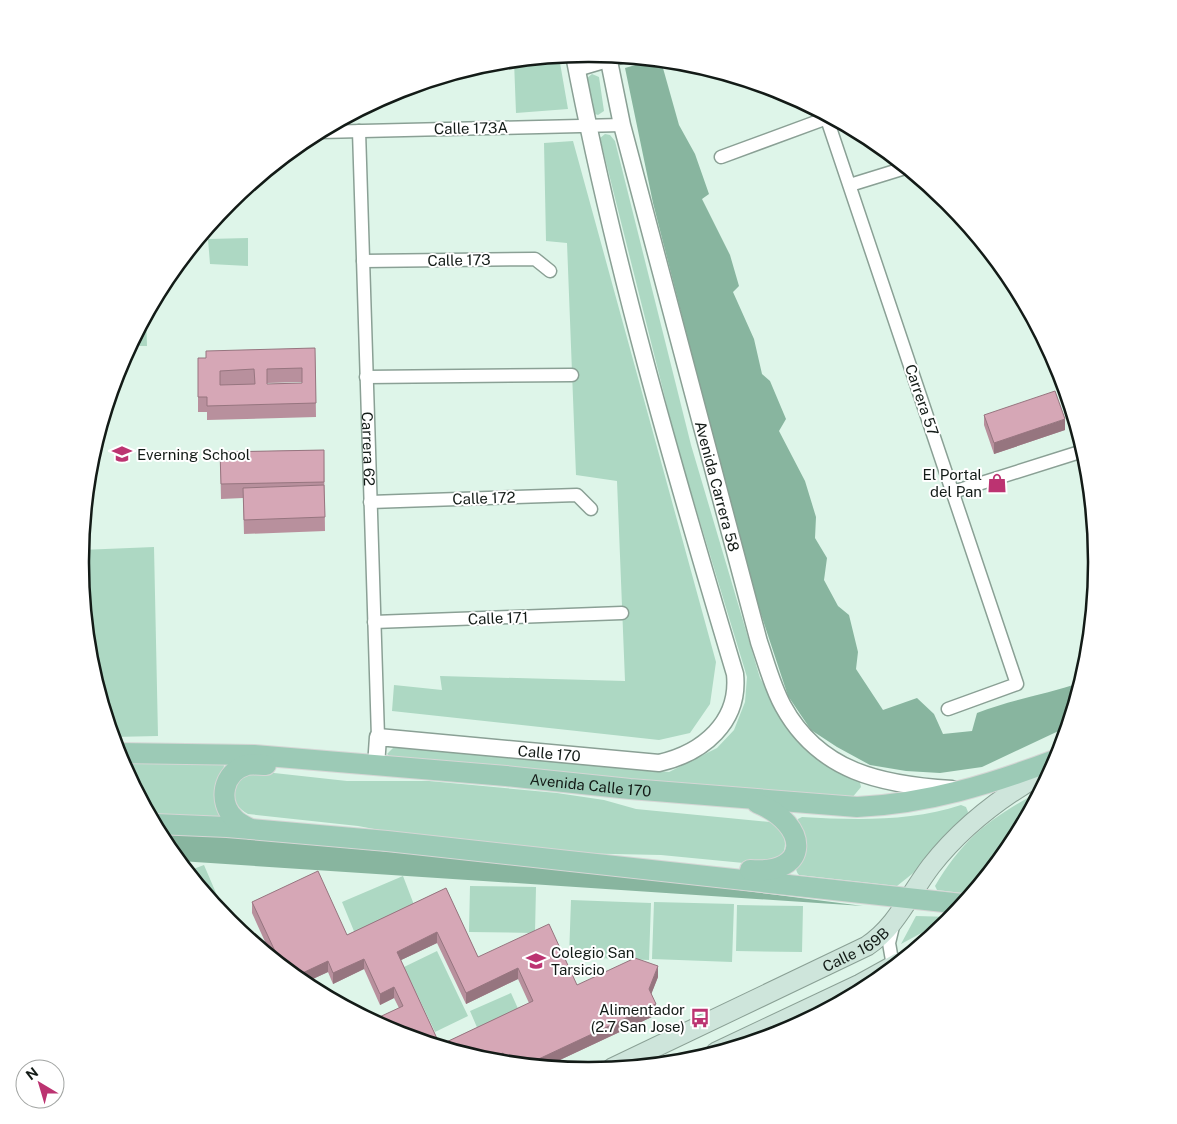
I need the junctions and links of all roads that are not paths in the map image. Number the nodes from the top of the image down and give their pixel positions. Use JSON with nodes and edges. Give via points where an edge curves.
{"nodes":[{"id":1,"x":578,"y":63,"type":"edge"},
{"id":2,"x":614,"y":64,"type":"edge"},
{"id":3,"x":820,"y":120,"type":"edge"},
{"id":4,"x":622,"y":125,"type":"junction"},
{"id":5,"x":830,"y":125,"type":"edge"},
{"id":6,"x":587,"y":126,"type":"junction"},
{"id":7,"x":359,"y":131,"type":"junction"},
{"id":8,"x":335,"y":132,"type":"edge"},
{"id":9,"x":721,"y":157,"type":"dead end"},
{"id":10,"x":898,"y":170,"type":"edge"},
{"id":11,"x":850,"y":185,"type":"junction"},
{"id":12,"x":363,"y":261,"type":"junction"},
{"id":13,"x":550,"y":271,"type":"dead end"},
{"id":14,"x":572,"y":375,"type":"dead end"},
{"id":15,"x":366,"y":377,"type":"junction"},
{"id":16,"x":1075,"y":452,"type":"edge"},
{"id":17,"x":953,"y":492,"type":"junction"},
{"id":18,"x":370,"y":502,"type":"junction"},
{"id":19,"x":591,"y":510,"type":"dead end"},
{"id":20,"x":622,"y":613,"type":"dead end"},
{"id":21,"x":374,"y":622,"type":"junction"},
{"id":22,"x":948,"y":709,"type":"dead end"},
{"id":23,"x":378,"y":737,"type":"junction"},
{"id":24,"x":127,"y":754,"type":"edge"},
{"id":25,"x":1045,"y":763,"type":"edge"},
{"id":26,"x":353,"y":764,"type":"junction"},
{"id":27,"x":376,"y":766,"type":"junction"},
{"id":28,"x":1040,"y":776,"type":"edge"},
{"id":29,"x":967,"y":789,"type":"junction"},
{"id":30,"x":747,"y":799,"type":"junction"},
{"id":31,"x":164,"y":824,"type":"edge"},
{"id":32,"x":250,"y":829,"type":"junction"},
{"id":33,"x":608,"y":865,"type":"junction"},
{"id":34,"x":908,"y":897,"type":"junction"},
{"id":35,"x":953,"y":903,"type":"edge"},
{"id":36,"x":894,"y":921,"type":"junction"},
{"id":37,"x":892,"y":958,"type":"edge"},
{"id":38,"x":814,"y":1007,"type":"edge"},
{"id":39,"x":778,"y":1024,"type":"edge"},
{"id":40,"x":631,"y":1059,"type":"edge"}],
"edges":[{"from":1,"to":6,"type":"street"},
{"from":2,"to":4,"type":"street","name":"Avenida Carrera 58"},
{"from":3,"to":9,"type":"street"},
{"from":4,"to":6,"type":"street","name":"Calle 173A"},
{"from":4,"to":29,"type":"street","name":"Avenida Carrera 58","via":[[758,642],[783,705],[803,735],[844,768],[882,780]]},
{"from":5,"to":11,"type":"street","name":"Carrera 57"},
{"from":6,"to":7,"type":"street","name":"Calle 173A"},
{"from":6,"to":23,"type":"street","name":"Calle 170","via":[[676,478],[735,674],[737,690],[731,711],[714,734],[688,754],[659,763]]},
{"from":7,"to":8,"type":"street","name":"Calle 173A"},
{"from":7,"to":12,"type":"street","name":"Carrera 62"},
{"from":10,"to":11,"type":"street"},
{"from":11,"to":17,"type":"street","name":"Carrera 57"},
{"from":12,"to":13,"type":"street","name":"Calle 173","via":[[535,259]]},
{"from":12,"to":15,"type":"street","name":"Carrera 62"},
{"from":14,"to":15,"type":"street"},
{"from":15,"to":18,"type":"street","name":"Carrera 62"},
{"from":16,"to":17,"type":"street"},
{"from":17,"to":22,"type":"street","name":"Carrera 57","via":[[1017,684]]},
{"from":18,"to":19,"type":"street","name":"Calle 172","via":[[577,495]]},
{"from":18,"to":21,"type":"street","name":"Carrera 62"},
{"from":20,"to":21,"type":"street","name":"Calle 171"},
{"from":21,"to":23,"type":"street","name":"Carrera 62"},
{"from":23,"to":27,"type":"street","name":"Carrera 62"},
{"from":24,"to":26,"type":"main road","name":"Avenida Calle 170","via":[[225,753]]},
{"from":25,"to":29,"type":"main road","name":"Avenida Calle 170"},
{"from":26,"to":27,"type":"main road","name":"Avenida Calle 170"},
{"from":26,"to":32,"type":"main road","via":[[248,765],[239,768],[226,784],[226,808],[235,820]]},
{"from":27,"to":30,"type":"main road","name":"Avenida Calle 170"},
{"from":28,"to":34,"type":"main road","name":"Calle 169B","via":[[1002,798],[964,830]]},
{"from":29,"to":30,"type":"main road","name":"Avenida Calle 170","via":[[886,806]]},
{"from":30,"to":33,"type":"main road","via":[[773,809],[784,817],[796,834],[797,844],[784,865],[761,871],[694,864]]},
{"from":31,"to":32,"type":"main road"},
{"from":32,"to":33,"type":"main road"},
{"from":33,"to":34,"type":"main road"},
{"from":34,"to":35,"type":"main road"},
{"from":34,"to":36,"type":"main road","name":"Calle 169B"},
{"from":36,"to":37,"type":"street","via":[[889,943]]},
{"from":36,"to":40,"type":"main road","name":"Calle 169B","via":[[882,936],[867,946]]},
{"from":38,"to":39,"type":"main road"}]}
